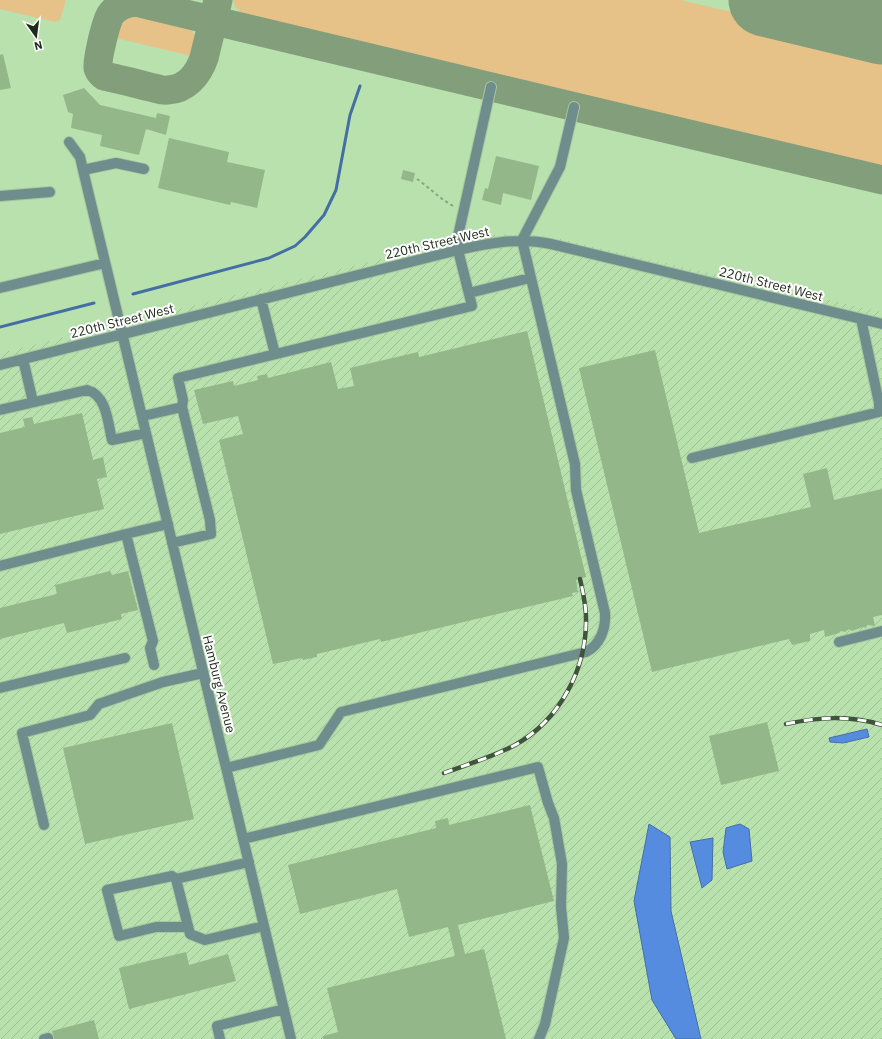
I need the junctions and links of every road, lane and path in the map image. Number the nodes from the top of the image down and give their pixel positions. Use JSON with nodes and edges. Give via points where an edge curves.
{"nodes":[{"id":1,"x":491,"y":87,"type":"dead end"},
{"id":2,"x":574,"y":107,"type":"dead end"},
{"id":3,"x":69,"y":142,"type":"dead end"},
{"id":4,"x":144,"y":168,"type":"dead end"},
{"id":5,"x":83,"y":170,"type":"junction"},
{"id":6,"x":417,"y":180,"type":"dead end"},
{"id":7,"x":50,"y":192,"type":"dead end"},
{"id":8,"x":0,"y":196,"type":"edge"},
{"id":9,"x":463,"y":211,"type":"junction"},
{"id":10,"x":522,"y":240,"type":"junction"},
{"id":11,"x":458,"y":250,"type":"junction"},
{"id":12,"x":105,"y":263,"type":"junction"},
{"id":13,"x":530,"y":278,"type":"junction"},
{"id":14,"x":0,"y":288,"type":"edge"},
{"id":15,"x":469,"y":293,"type":"junction"},
{"id":16,"x":261,"y":299,"type":"junction"},
{"id":17,"x":861,"y":319,"type":"junction"},
{"id":18,"x":882,"y":324,"type":"edge"},
{"id":19,"x":123,"y":334,"type":"junction"},
{"id":20,"x":275,"y":354,"type":"junction"},
{"id":21,"x":22,"y":359,"type":"junction"},
{"id":22,"x":0,"y":365,"type":"edge"},
{"id":23,"x":34,"y":402,"type":"junction"},
{"id":24,"x":182,"y":407,"type":"junction"},
{"id":25,"x":0,"y":410,"type":"edge"},
{"id":26,"x":143,"y":416,"type":"junction"},
{"id":27,"x":881,"y":416,"type":"edge"},
{"id":28,"x":146,"y":433,"type":"junction"},
{"id":29,"x":692,"y":458,"type":"dead end"},
{"id":30,"x":168,"y":524,"type":"junction"},
{"id":31,"x":126,"y":534,"type":"junction"},
{"id":32,"x":172,"y":543,"type":"junction"},
{"id":33,"x":0,"y":566,"type":"edge"},
{"id":34,"x":882,"y":631,"type":"edge"},
{"id":35,"x":839,"y":642,"type":"dead end"},
{"id":36,"x":124,"y":658,"type":"dead end"},
{"id":37,"x":154,"y":665,"type":"dead end"},
{"id":38,"x":203,"y":672,"type":"junction"},
{"id":39,"x":0,"y":688,"type":"edge"},
{"id":40,"x":226,"y":768,"type":"junction"},
{"id":41,"x":44,"y":825,"type":"dead end"},
{"id":42,"x":244,"y":839,"type":"junction"},
{"id":43,"x":249,"y":862,"type":"junction"},
{"id":44,"x":176,"y":879,"type":"junction"},
{"id":45,"x":264,"y":926,"type":"junction"},
{"id":46,"x":188,"y":927,"type":"junction"},
{"id":47,"x":284,"y":1009,"type":"junction"},
{"id":48,"x":220,"y":1039,"type":"edge"},
{"id":49,"x":291,"y":1039,"type":"edge"},
{"id":50,"x":539,"y":1039,"type":"edge"}],
"edges":[{"from":1,"to":9,"type":"street"},
{"from":2,"to":10,"type":"street","via":[[560,168]]},
{"from":3,"to":5,"type":"street","name":"Hamburg Avenue","via":[[80,157]]},
{"from":4,"to":5,"type":"street","via":[[116,162]]},
{"from":5,"to":12,"type":"street","name":"Hamburg Avenue"},
{"from":6,"to":9,"type":"path","via":[[446,202]]},
{"from":7,"to":8,"type":"street"},
{"from":9,"to":11,"type":"street"},
{"from":10,"to":11,"type":"street","name":"220th Street West","via":[[489,243]]},
{"from":10,"to":13,"type":"street"},
{"from":10,"to":17,"type":"street","name":"220th Street West","via":[[542,242]]},
{"from":11,"to":15,"type":"street"},
{"from":11,"to":16,"type":"street","name":"220th Street West"},
{"from":12,"to":14,"type":"street"},
{"from":12,"to":19,"type":"street","name":"Hamburg Avenue"},
{"from":13,"to":15,"type":"street"},
{"from":13,"to":40,"type":"street","via":[[575,464],[576,490],[606,613],[603,631],[596,645],[583,653],[340,712],[319,745]]},
{"from":15,"to":20,"type":"street","via":[[472,306]]},
{"from":16,"to":19,"type":"street","name":"220th Street West"},
{"from":16,"to":20,"type":"street"},
{"from":17,"to":18,"type":"street","name":"220th Street West"},
{"from":17,"to":27,"type":"street"},
{"from":19,"to":21,"type":"street","name":"220th Street West"},
{"from":19,"to":26,"type":"street","name":"Hamburg Avenue"},
{"from":20,"to":24,"type":"street","via":[[178,378]]},
{"from":21,"to":22,"type":"street","name":"220th Street West"},
{"from":21,"to":23,"type":"street"},
{"from":23,"to":25,"type":"street"},
{"from":23,"to":28,"type":"street","via":[[84,390],[91,391],[103,405],[112,440]]},
{"from":24,"to":26,"type":"street"},
{"from":24,"to":32,"type":"street","via":[[212,534]]},
{"from":26,"to":28,"type":"street","name":"Hamburg Avenue"},
{"from":27,"to":29,"type":"street"},
{"from":28,"to":30,"type":"street","name":"Hamburg Avenue"},
{"from":30,"to":31,"type":"street"},
{"from":30,"to":32,"type":"street","name":"Hamburg Avenue"},
{"from":31,"to":33,"type":"street"},
{"from":31,"to":37,"type":"street","via":[[153,641],[150,648]]},
{"from":32,"to":38,"type":"street","name":"Hamburg Avenue"},
{"from":34,"to":35,"type":"street"},
{"from":36,"to":39,"type":"street"},
{"from":38,"to":40,"type":"street","name":"Hamburg Avenue"},
{"from":38,"to":41,"type":"street","via":[[163,682],[99,704],[90,715],[22,733]]},
{"from":40,"to":42,"type":"street","name":"Hamburg Avenue"},
{"from":42,"to":43,"type":"street","name":"Hamburg Avenue"},
{"from":42,"to":50,"type":"street","via":[[538,767],[554,818],[562,864],[564,938],[545,1024]]},
{"from":43,"to":44,"type":"street"},
{"from":43,"to":45,"type":"street","name":"Hamburg Avenue"},
{"from":44,"to":46,"type":"street"},
{"from":44,"to":46,"type":"street","via":[[172,876],[107,890],[119,936],[156,927]]},
{"from":45,"to":46,"type":"street","via":[[205,940],[190,934]]},
{"from":45,"to":47,"type":"street","name":"Hamburg Avenue"},
{"from":47,"to":48,"type":"street","via":[[217,1026]]},
{"from":47,"to":49,"type":"street","name":"Hamburg Avenue"}]}
